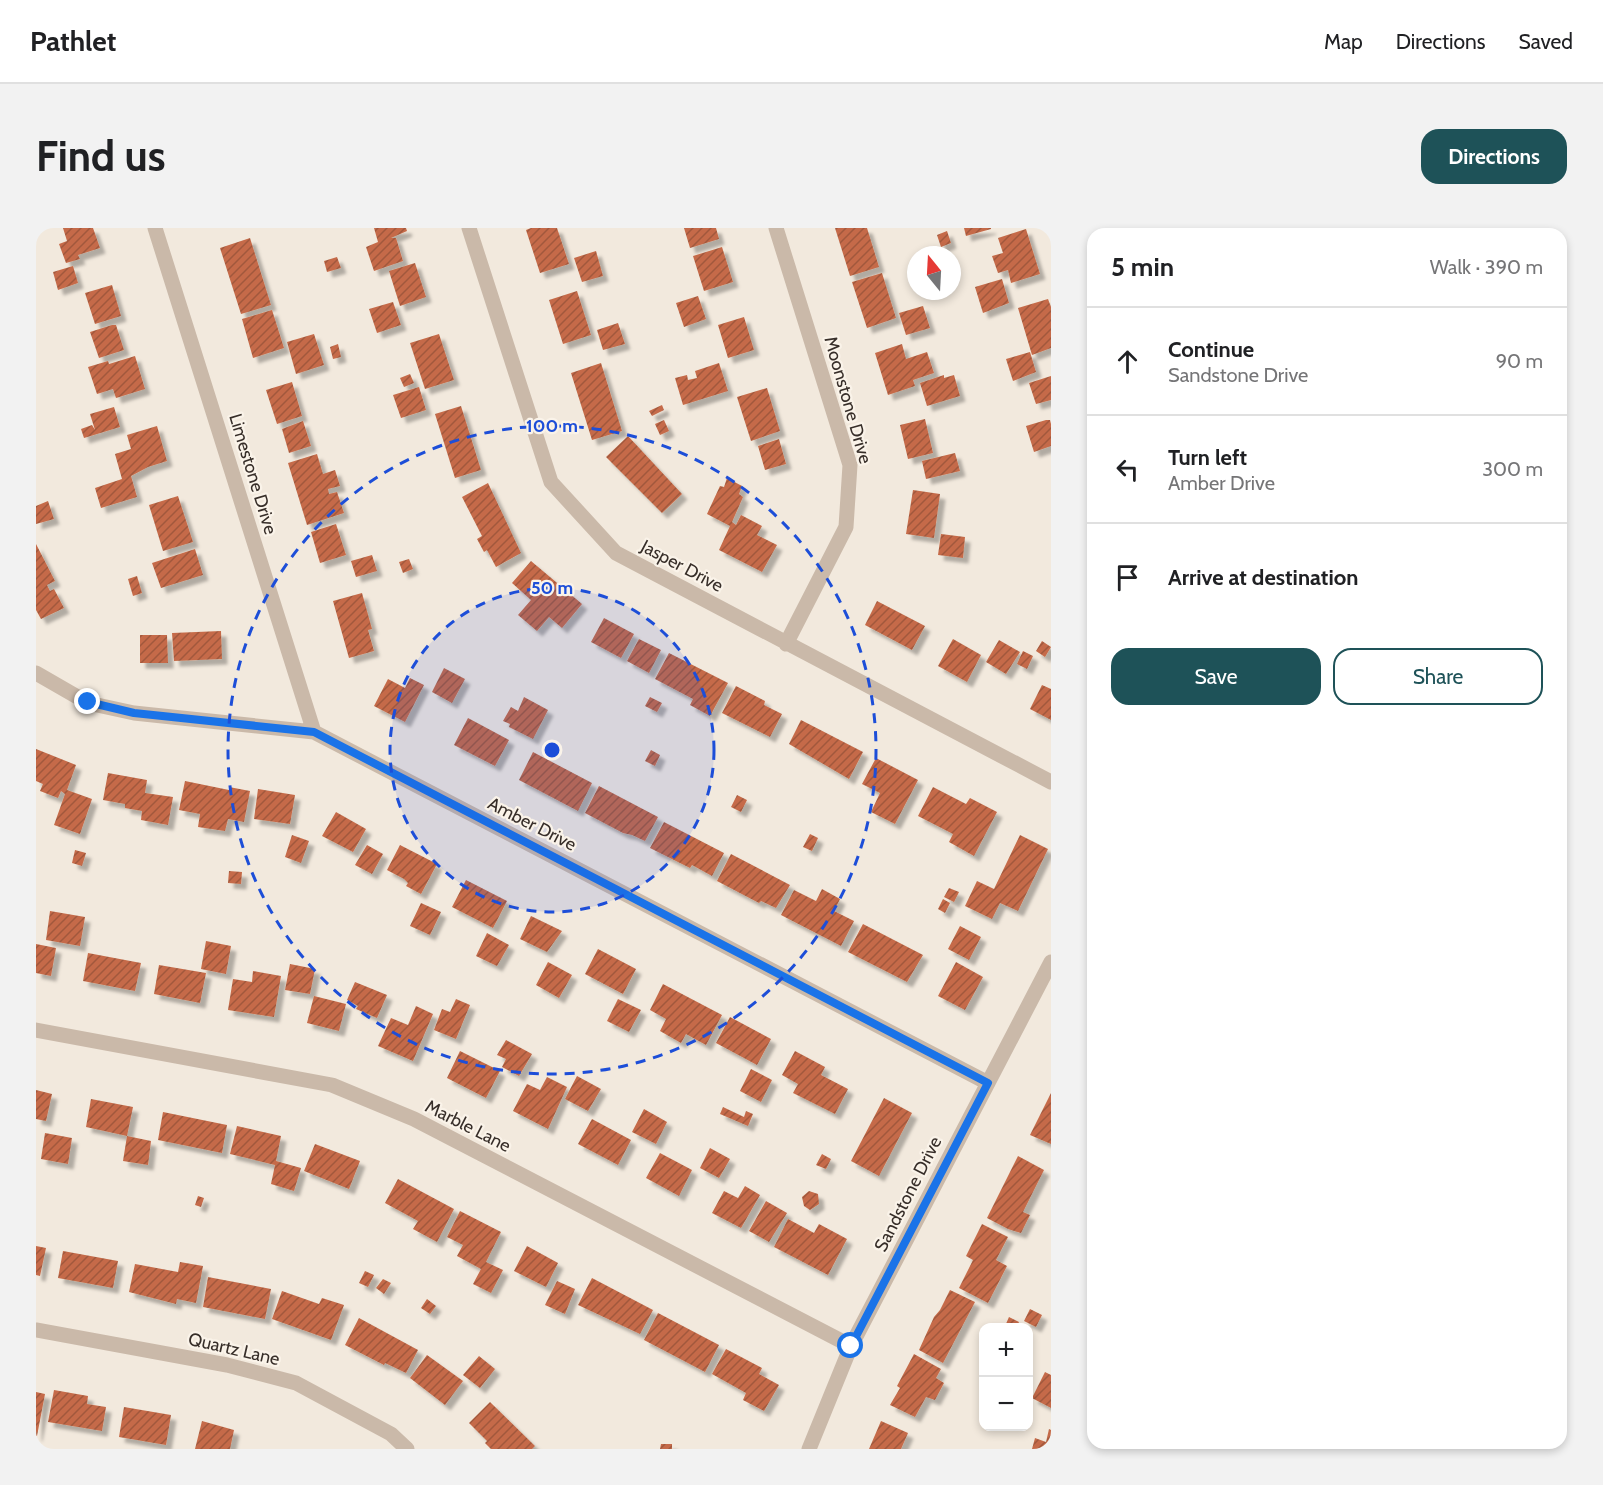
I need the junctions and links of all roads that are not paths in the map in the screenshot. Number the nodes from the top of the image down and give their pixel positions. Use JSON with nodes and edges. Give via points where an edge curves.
{"nodes":[{"id":1,"x":155,"y":228,"type":"edge"},
{"id":2,"x":469,"y":228,"type":"edge"},
{"id":3,"x":776,"y":228,"type":"edge"},
{"id":4,"x":786,"y":644,"type":"junction"},
{"id":5,"x":36,"y":673,"type":"edge"},
{"id":6,"x":314,"y":732,"type":"junction"},
{"id":7,"x":1051,"y":782,"type":"edge"},
{"id":8,"x":1051,"y":962,"type":"edge"},
{"id":9,"x":36,"y":1030,"type":"edge"},
{"id":10,"x":988,"y":1083,"type":"junction"},
{"id":11,"x":36,"y":1330,"type":"edge"},
{"id":12,"x":851,"y":1346,"type":"junction"},
{"id":13,"x":407,"y":1449,"type":"edge"},
{"id":14,"x":809,"y":1449,"type":"edge"}],
"edges":[{"from":1,"to":6,"type":"street","name":"Limestone Drive"},
{"from":2,"to":4,"type":"street","name":"Jasper Drive","via":[[551,482],[616,553]]},
{"from":3,"to":4,"type":"street","name":"Moonstone Drive","via":[[850,465],[846,528]]},
{"from":4,"to":7,"type":"street","name":"Jasper Drive"},
{"from":5,"to":6,"type":"street","name":"Amber Drive","via":[[88,702],[134,713]]},
{"from":6,"to":10,"type":"street","name":"Amber Drive"},
{"from":8,"to":10,"type":"street","name":"Sandstone Drive"},
{"from":9,"to":12,"type":"street","name":"Marble Lane","via":[[332,1085],[414,1119]]},
{"from":10,"to":12,"type":"street","name":"Sandstone Drive"},
{"from":11,"to":13,"type":"street","name":"Quartz Lane","via":[[227,1365],[296,1383],[391,1434]]},
{"from":12,"to":14,"type":"street","name":"Sandstone Drive"}]}
